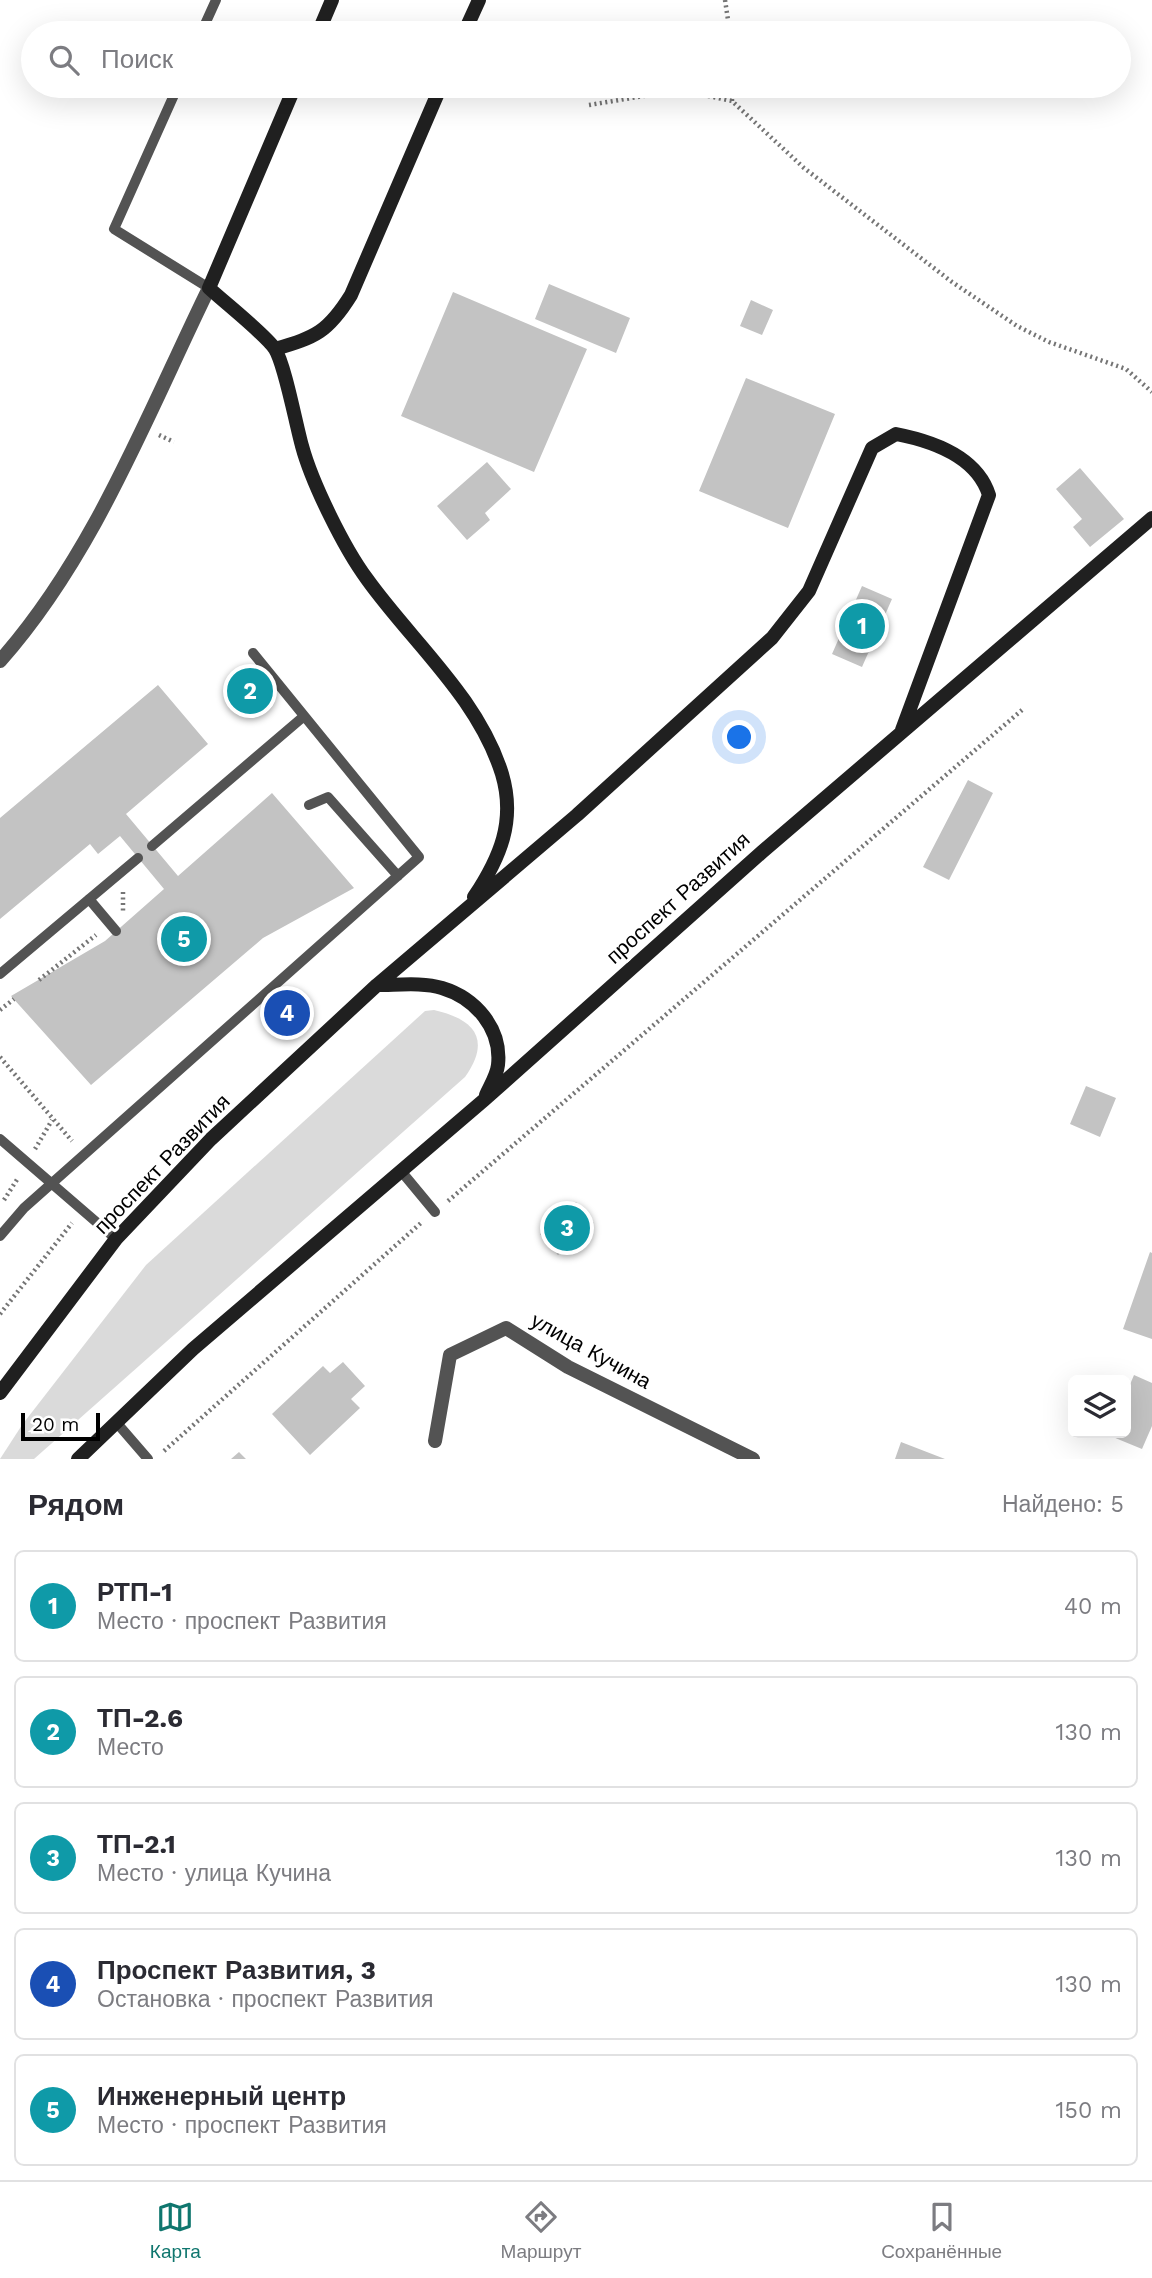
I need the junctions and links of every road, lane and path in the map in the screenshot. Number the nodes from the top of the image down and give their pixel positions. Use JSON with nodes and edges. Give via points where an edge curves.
{"nodes":[{"id":1,"x":216,"y":0,"type":"edge"},
{"id":2,"x":332,"y":0,"type":"edge"},
{"id":3,"x":479,"y":0,"type":"edge"},
{"id":4,"x":725,"y":0,"type":"edge"},
{"id":5,"x":206,"y":21,"type":"edge"},
{"id":6,"x":323,"y":21,"type":"edge"},
{"id":7,"x":469,"y":21,"type":"edge"},
{"id":8,"x":728,"y":21,"type":"edge"},
{"id":9,"x":173,"y":98,"type":"edge"},
{"id":10,"x":290,"y":98,"type":"edge"},
{"id":11,"x":437,"y":98,"type":"edge"},
{"id":12,"x":632,"y":98,"type":"edge"},
{"id":13,"x":722,"y":98,"type":"edge"},
{"id":14,"x":732,"y":100,"type":"joint"},
{"id":15,"x":590,"y":105,"type":"dead end"},
{"id":16,"x":209,"y":288,"type":"junction"},
{"id":17,"x":275,"y":349,"type":"junction"},
{"id":18,"x":1152,"y":392,"type":"edge"},
{"id":19,"x":1152,"y":518,"type":"edge"},
{"id":20,"x":253,"y":653,"type":"dead end"},
{"id":21,"x":0,"y":661,"type":"edge"},
{"id":22,"x":1022,"y":710,"type":"dead end"},
{"id":23,"x":303,"y":717,"type":"junction"},
{"id":24,"x":902,"y":730,"type":"junction"},
{"id":25,"x":309,"y":805,"type":"dead end"},
{"id":26,"x":152,"y":845,"type":"dead end"},
{"id":27,"x":138,"y":858,"type":"dead end"},
{"id":28,"x":398,"y":876,"type":"junction"},
{"id":29,"x":89,"y":899,"type":"junction"},
{"id":30,"x":464,"y":912,"type":"junction"},
{"id":31,"x":116,"y":931,"type":"dead end"},
{"id":32,"x":0,"y":974,"type":"edge"},
{"id":33,"x":377,"y":985,"type":"junction"},
{"id":34,"x":14,"y":999,"type":"dead end"},
{"id":35,"x":0,"y":1010,"type":"edge"},
{"id":36,"x":0,"y":1057,"type":"edge"},
{"id":37,"x":484,"y":1100,"type":"junction"},
{"id":38,"x":81,"y":1133,"type":"dead end"},
{"id":39,"x":0,"y":1139,"type":"edge"},
{"id":40,"x":401,"y":1171,"type":"junction"},
{"id":41,"x":54,"y":1184,"type":"junction"},
{"id":42,"x":83,"y":1209,"type":"junction"},
{"id":43,"x":435,"y":1212,"type":"junction"},
{"id":44,"x":0,"y":1236,"type":"edge"},
{"id":45,"x":116,"y":1239,"type":"junction"},
{"id":46,"x":0,"y":1314,"type":"edge"},
{"id":47,"x":0,"y":1393,"type":"edge"},
{"id":48,"x":116,"y":1422,"type":"junction"},
{"id":49,"x":435,"y":1441,"type":"dead end"},
{"id":50,"x":78,"y":1459,"type":"edge"},
{"id":51,"x":148,"y":1459,"type":"edge"},
{"id":52,"x":155,"y":1459,"type":"edge"},
{"id":53,"x":753,"y":1459,"type":"edge"}],
"edges":[{"from":1,"to":5,"type":"lane"},
{"from":2,"to":6,"type":"street"},
{"from":3,"to":7,"type":"street"},
{"from":4,"to":8,"type":"path"},
{"from":9,"to":16,"type":"lane","via":[[114,229]]},
{"from":10,"to":16,"type":"street"},
{"from":11,"to":17,"type":"street","via":[[351,295],[335,320],[317,336]]},
{"from":12,"to":15,"type":"path"},
{"from":13,"to":14,"type":"path"},
{"from":14,"to":18,"type":"path","via":[[804,168],[952,282],[1049,342],[1126,369]]},
{"from":16,"to":17,"type":"street"},
{"from":16,"to":21,"type":"street","via":[[79,550],[46,604]]},
{"from":17,"to":30,"type":"street","via":[[303,449],[345,542],[366,578],[468,708],[489,741],[502,775],[509,813],[504,842]]},
{"from":19,"to":24,"type":"street","name":"проспект Развития"},
{"from":20,"to":23,"type":"lane"},
{"from":22,"to":43,"type":"path"},
{"from":23,"to":26,"type":"lane"},
{"from":23,"to":28,"type":"lane","via":[[419,857]]},
{"from":24,"to":30,"type":"street","name":"проспект Развития","via":[[989,495],[983,477],[969,463],[896,433],[872,448],[809,591],[772,639]]},
{"from":24,"to":37,"type":"street","name":"проспект Развития"},
{"from":25,"to":28,"type":"lane","via":[[328,797]]},
{"from":27,"to":29,"type":"lane"},
{"from":28,"to":41,"type":"lane"},
{"from":29,"to":31,"type":"lane"},
{"from":29,"to":32,"type":"lane"},
{"from":30,"to":33,"type":"street","name":"проспект Развития"},
{"from":33,"to":37,"type":"street","name":"проспект Развития","via":[[440,987],[479,1007],[496,1045],[498,1066]]},
{"from":33,"to":45,"type":"street","name":"проспект Развития","via":[[211,1139]]},
{"from":34,"to":35,"type":"path"},
{"from":36,"to":38,"type":"path","via":[[71,1142]]},
{"from":37,"to":40,"type":"street","name":"проспект Развития"},
{"from":39,"to":41,"type":"lane"},
{"from":40,"to":43,"type":"lane"},
{"from":40,"to":48,"type":"street","name":"проспект Развития","via":[[193,1349]]},
{"from":41,"to":42,"type":"lane"},
{"from":41,"to":44,"type":"lane","via":[[24,1208]]},
{"from":42,"to":45,"type":"lane"},
{"from":42,"to":46,"type":"path"},
{"from":43,"to":52,"type":"path"},
{"from":45,"to":47,"type":"street","name":"проспект Развития"},
{"from":48,"to":50,"type":"street","name":"проспект Развития"},
{"from":48,"to":51,"type":"lane"},
{"from":49,"to":53,"type":"street","name":"улица Кучина","via":[[450,1355],[506,1328],[568,1367]]}]}
